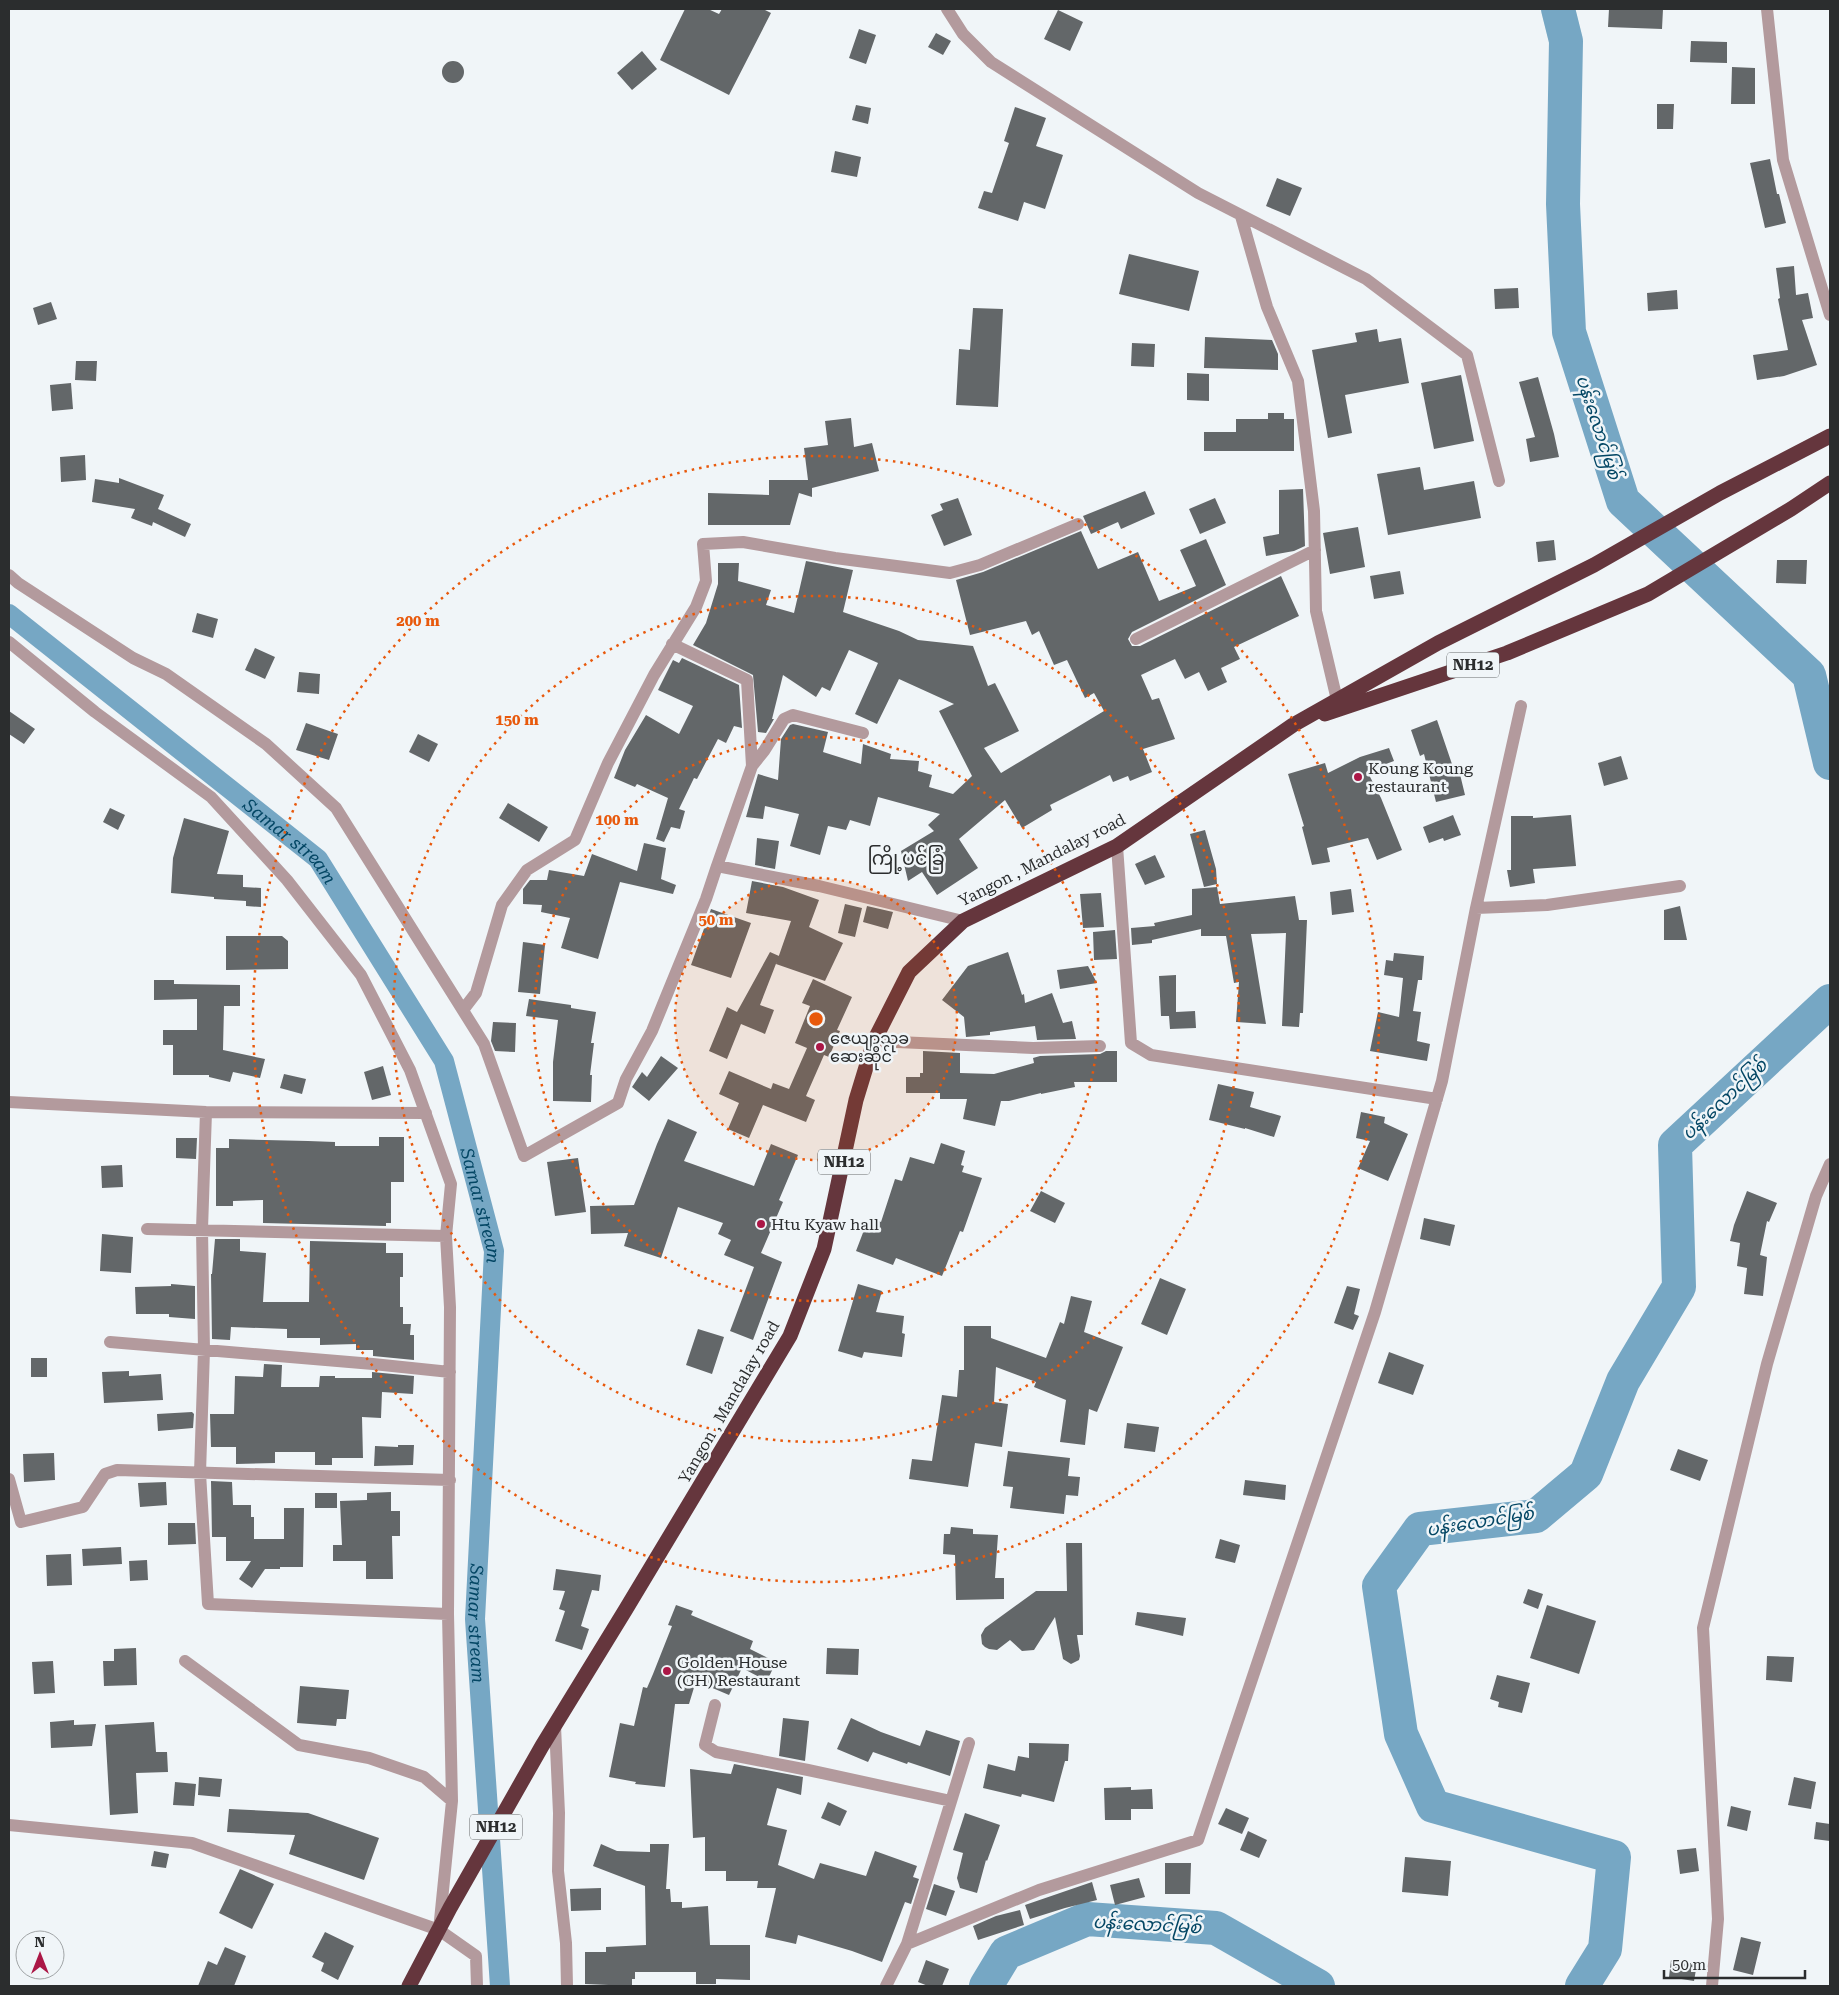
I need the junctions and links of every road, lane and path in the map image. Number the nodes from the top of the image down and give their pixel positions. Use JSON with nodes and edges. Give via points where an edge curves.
{"nodes":[{"id":1,"x":946,"y":9,"type":"edge"},
{"id":2,"x":1767,"y":9,"type":"edge"},
{"id":3,"x":1241,"y":216,"type":"junction"},
{"id":4,"x":1830,"y":315,"type":"edge"},
{"id":5,"x":1830,"y":436,"type":"edge"},
{"id":6,"x":1499,"y":481,"type":"dead end"},
{"id":7,"x":1830,"y":482,"type":"edge"},
{"id":8,"x":1078,"y":524,"type":"dead end"},
{"id":9,"x":1315,"y":550,"type":"junction"},
{"id":10,"x":9,"y":575,"type":"edge"},
{"id":11,"x":1136,"y":639,"type":"dead end"},
{"id":12,"x":9,"y":642,"type":"edge"},
{"id":13,"x":672,"y":644,"type":"junction"},
{"id":14,"x":1337,"y":700,"type":"junction"},
{"id":15,"x":1521,"y":706,"type":"dead end"},
{"id":16,"x":1293,"y":724,"type":"junction"},
{"id":17,"x":863,"y":733,"type":"dead end"},
{"id":18,"x":752,"y":766,"type":"junction"},
{"id":19,"x":1116,"y":846,"type":"junction"},
{"id":20,"x":717,"y":866,"type":"junction"},
{"id":21,"x":1680,"y":886,"type":"dead end"},
{"id":22,"x":1476,"y":908,"type":"junction"},
{"id":23,"x":963,"y":921,"type":"junction"},
{"id":24,"x":463,"y":1010,"type":"junction"},
{"id":25,"x":874,"y":1041,"type":"junction"},
{"id":26,"x":1100,"y":1046,"type":"dead end"},
{"id":27,"x":1437,"y":1099,"type":"junction"},
{"id":28,"x":9,"y":1102,"type":"edge"},
{"id":29,"x":206,"y":1112,"type":"junction"},
{"id":30,"x":426,"y":1112,"type":"junction"},
{"id":31,"x":1830,"y":1164,"type":"edge"},
{"id":32,"x":1830,"y":1195,"type":"edge"},
{"id":33,"x":1816,"y":1196,"type":"junction"},
{"id":34,"x":148,"y":1228,"type":"dead end"},
{"id":35,"x":202,"y":1228,"type":"junction"},
{"id":36,"x":446,"y":1236,"type":"junction"},
{"id":37,"x":110,"y":1342,"type":"dead end"},
{"id":38,"x":204,"y":1350,"type":"junction"},
{"id":39,"x":450,"y":1372,"type":"junction"},
{"id":40,"x":200,"y":1473,"type":"junction"},
{"id":41,"x":9,"y":1479,"type":"edge"},
{"id":42,"x":450,"y":1480,"type":"junction"},
{"id":43,"x":448,"y":1614,"type":"junction"},
{"id":44,"x":185,"y":1661,"type":"dead end"},
{"id":45,"x":715,"y":1705,"type":"dead end"},
{"id":46,"x":555,"y":1726,"type":"junction"},
{"id":47,"x":969,"y":1743,"type":"dead end"},
{"id":48,"x":452,"y":1801,"type":"junction"},
{"id":49,"x":952,"y":1801,"type":"junction"},
{"id":50,"x":9,"y":1825,"type":"edge"},
{"id":51,"x":439,"y":1930,"type":"junction"},
{"id":52,"x":907,"y":1944,"type":"junction"},
{"id":53,"x":409,"y":1986,"type":"edge"},
{"id":54,"x":477,"y":1986,"type":"edge"},
{"id":55,"x":567,"y":1986,"type":"edge"},
{"id":56,"x":886,"y":1986,"type":"edge"},
{"id":57,"x":1712,"y":1986,"type":"edge"}],
"edges":[{"from":1,"to":3,"type":"street","via":[[963,34],[991,62],[1198,193]]},
{"from":2,"to":4,"type":"street","via":[[1783,160]]},
{"from":3,"to":6,"type":"street","via":[[1366,279],[1467,355]]},
{"from":3,"to":9,"type":"street","via":[[1267,307],[1298,381],[1314,511]]},
{"from":5,"to":14,"type":"highway","number":"NH12","via":[[1594,565],[1438,643]]},
{"from":7,"to":16,"type":"highway","number":"NH12","via":[[1755,532],[1648,594],[1507,653]]},
{"from":8,"to":13,"type":"street","via":[[980,566],[950,573],[744,542],[704,544],[706,581],[696,607]]},
{"from":9,"to":11,"type":"street"},
{"from":9,"to":14,"type":"street","via":[[1316,611]]},
{"from":10,"to":24,"type":"street","via":[[133,658],[166,674],[266,744],[336,808]]},
{"from":12,"to":30,"type":"street","via":[[95,712],[211,796],[287,880],[361,975],[410,1070]]},
{"from":13,"to":18,"type":"street","via":[[747,680]]},
{"from":13,"to":24,"type":"street","via":[[608,763],[575,840],[527,870],[502,905],[476,993]]},
{"from":14,"to":16,"type":"highway","number":"NH12"},
{"from":15,"to":22,"type":"street"},
{"from":16,"to":19,"type":"highway","name":"Yangon , Mandalay road","number":"NH12"},
{"from":17,"to":18,"type":"street","via":[[792,715],[784,719]]},
{"from":18,"to":20,"type":"street"},
{"from":19,"to":23,"type":"highway","name":"Yangon , Mandalay road","number":"NH12"},
{"from":19,"to":27,"type":"street","via":[[1131,1043],[1151,1055]]},
{"from":20,"to":23,"type":"street","via":[[819,886]]},
{"from":20,"to":24,"type":"street","via":[[652,1031],[626,1079],[618,1102],[524,1156],[484,1044]]},
{"from":21,"to":22,"type":"street","via":[[1548,905]]},
{"from":22,"to":27,"type":"street"},
{"from":23,"to":25,"type":"highway","name":"Yangon , Mandalay road","number":"NH12","via":[[909,972]]},
{"from":25,"to":26,"type":"street","via":[[1033,1048]]},
{"from":25,"to":46,"type":"highway","name":"Yangon , Mandalay road","number":"NH12","via":[[856,1100],[824,1249],[790,1336]]},
{"from":27,"to":52,"type":"street","via":[[1375,1312],[1198,1840],[1038,1890]]},
{"from":28,"to":29,"type":"street"},
{"from":29,"to":30,"type":"street"},
{"from":29,"to":35,"type":"street"},
{"from":30,"to":36,"type":"street","via":[[451,1184]]},
{"from":31,"to":33,"type":"street"},
{"from":32,"to":33,"type":"street"},
{"from":33,"to":57,"type":"street","via":[[1767,1364],[1703,1628],[1718,1919]]},
{"from":34,"to":35,"type":"street"},
{"from":35,"to":36,"type":"street"},
{"from":35,"to":38,"type":"street"},
{"from":36,"to":39,"type":"street"},
{"from":37,"to":38,"type":"street"},
{"from":38,"to":39,"type":"street"},
{"from":38,"to":40,"type":"street"},
{"from":39,"to":42,"type":"street"},
{"from":40,"to":41,"type":"street","via":[[116,1470],[104,1474],[83,1507],[21,1522]]},
{"from":40,"to":42,"type":"street"},
{"from":40,"to":43,"type":"street","via":[[208,1604]]},
{"from":42,"to":43,"type":"street"},
{"from":43,"to":48,"type":"street"},
{"from":44,"to":48,"type":"street","via":[[299,1745],[369,1758],[424,1777]]},
{"from":45,"to":49,"type":"street","via":[[705,1745],[716,1752]]},
{"from":46,"to":51,"type":"highway","name":"Yangon , Mandalay road","number":"NH12"},
{"from":46,"to":55,"type":"street","via":[[558,1871]]},
{"from":47,"to":49,"type":"street"},
{"from":48,"to":51,"type":"street"},
{"from":49,"to":52,"type":"street"},
{"from":50,"to":51,"type":"street","via":[[192,1843]]},
{"from":51,"to":53,"type":"highway","number":"NH12"},
{"from":51,"to":54,"type":"street","via":[[476,1956]]},
{"from":52,"to":56,"type":"street"}]}
